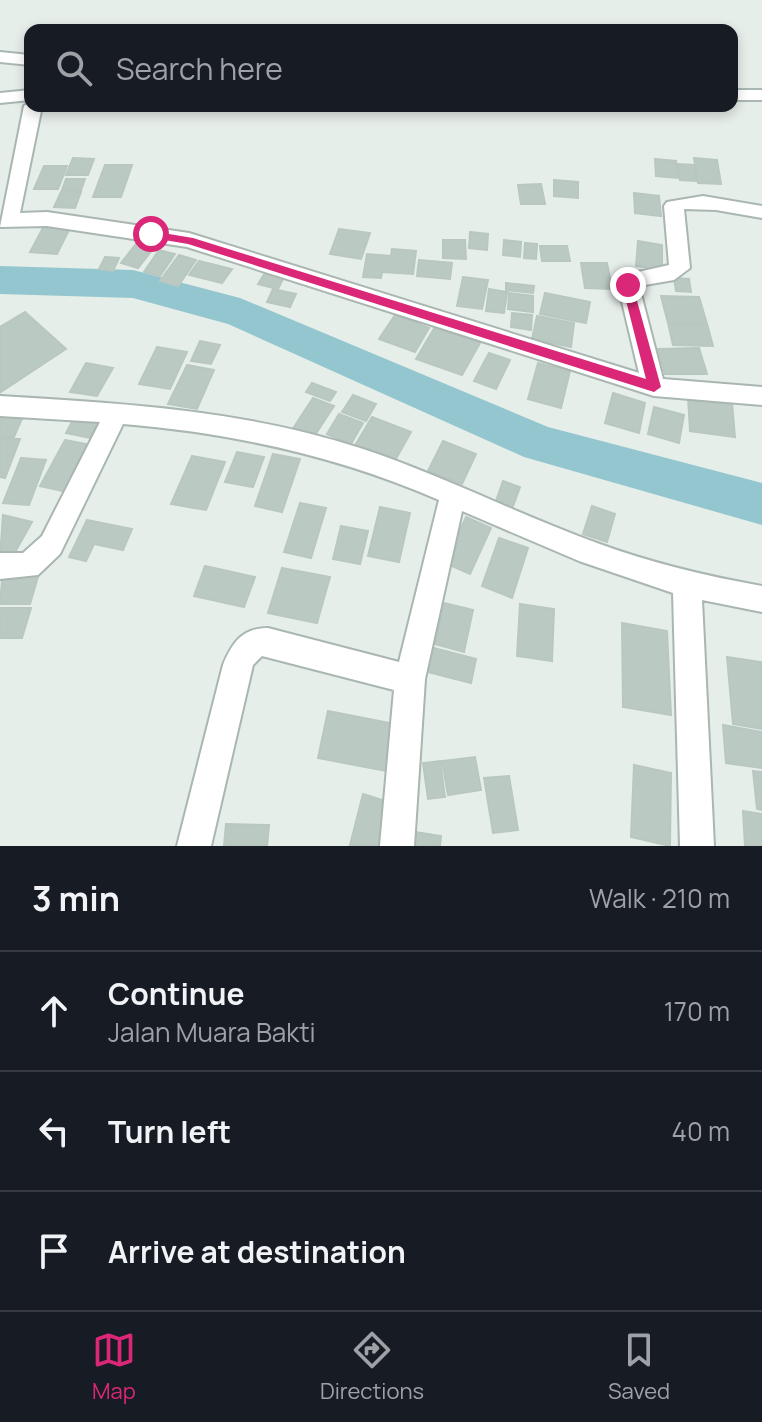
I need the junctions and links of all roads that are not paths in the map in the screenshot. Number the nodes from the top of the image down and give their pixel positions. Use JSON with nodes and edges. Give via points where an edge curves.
{"nodes":[{"id":1,"x":0,"y":57,"type":"edge"},
{"id":2,"x":24,"y":59,"type":"edge"},
{"id":3,"x":738,"y":95,"type":"edge"},
{"id":4,"x":762,"y":95,"type":"edge"},
{"id":5,"x":24,"y":96,"type":"edge"},
{"id":6,"x":0,"y":98,"type":"edge"},
{"id":7,"x":32,"y":112,"type":"edge"},
{"id":8,"x":762,"y":212,"type":"edge"},
{"id":9,"x":5,"y":220,"type":"edge"},
{"id":10,"x":654,"y":387,"type":"junction"},
{"id":11,"x":762,"y":396,"type":"edge"},
{"id":12,"x":0,"y":406,"type":"edge"},
{"id":13,"x":117,"y":412,"type":"junction"},
{"id":14,"x":453,"y":494,"type":"junction"},
{"id":15,"x":0,"y":566,"type":"edge"},
{"id":16,"x":687,"y":584,"type":"junction"},
{"id":17,"x":762,"y":599,"type":"edge"},
{"id":18,"x":410,"y":679,"type":"junction"},
{"id":19,"x":194,"y":846,"type":"edge"},
{"id":20,"x":397,"y":846,"type":"edge"},
{"id":21,"x":697,"y":846,"type":"edge"}],
"edges":[{"from":1,"to":2,"type":"street"},
{"from":3,"to":4,"type":"street"},
{"from":5,"to":6,"type":"street"},
{"from":7,"to":9,"type":"street"},
{"from":8,"to":10,"type":"street","via":[[695,201],[674,206],[680,268],[628,285]]},
{"from":9,"to":10,"type":"street","via":[[47,219],[189,240]]},
{"from":10,"to":11,"type":"street"},
{"from":12,"to":13,"type":"street"},
{"from":13,"to":14,"type":"street","via":[[272,436],[357,457]]},
{"from":13,"to":15,"type":"street","via":[[51,545],[28,566]]},
{"from":14,"to":16,"type":"street","via":[[568,545]]},
{"from":14,"to":18,"type":"street"},
{"from":16,"to":17,"type":"street"},
{"from":16,"to":21,"type":"street"},
{"from":18,"to":19,"type":"street","via":[[268,642],[250,645],[238,665]]},
{"from":18,"to":20,"type":"street"}]}
